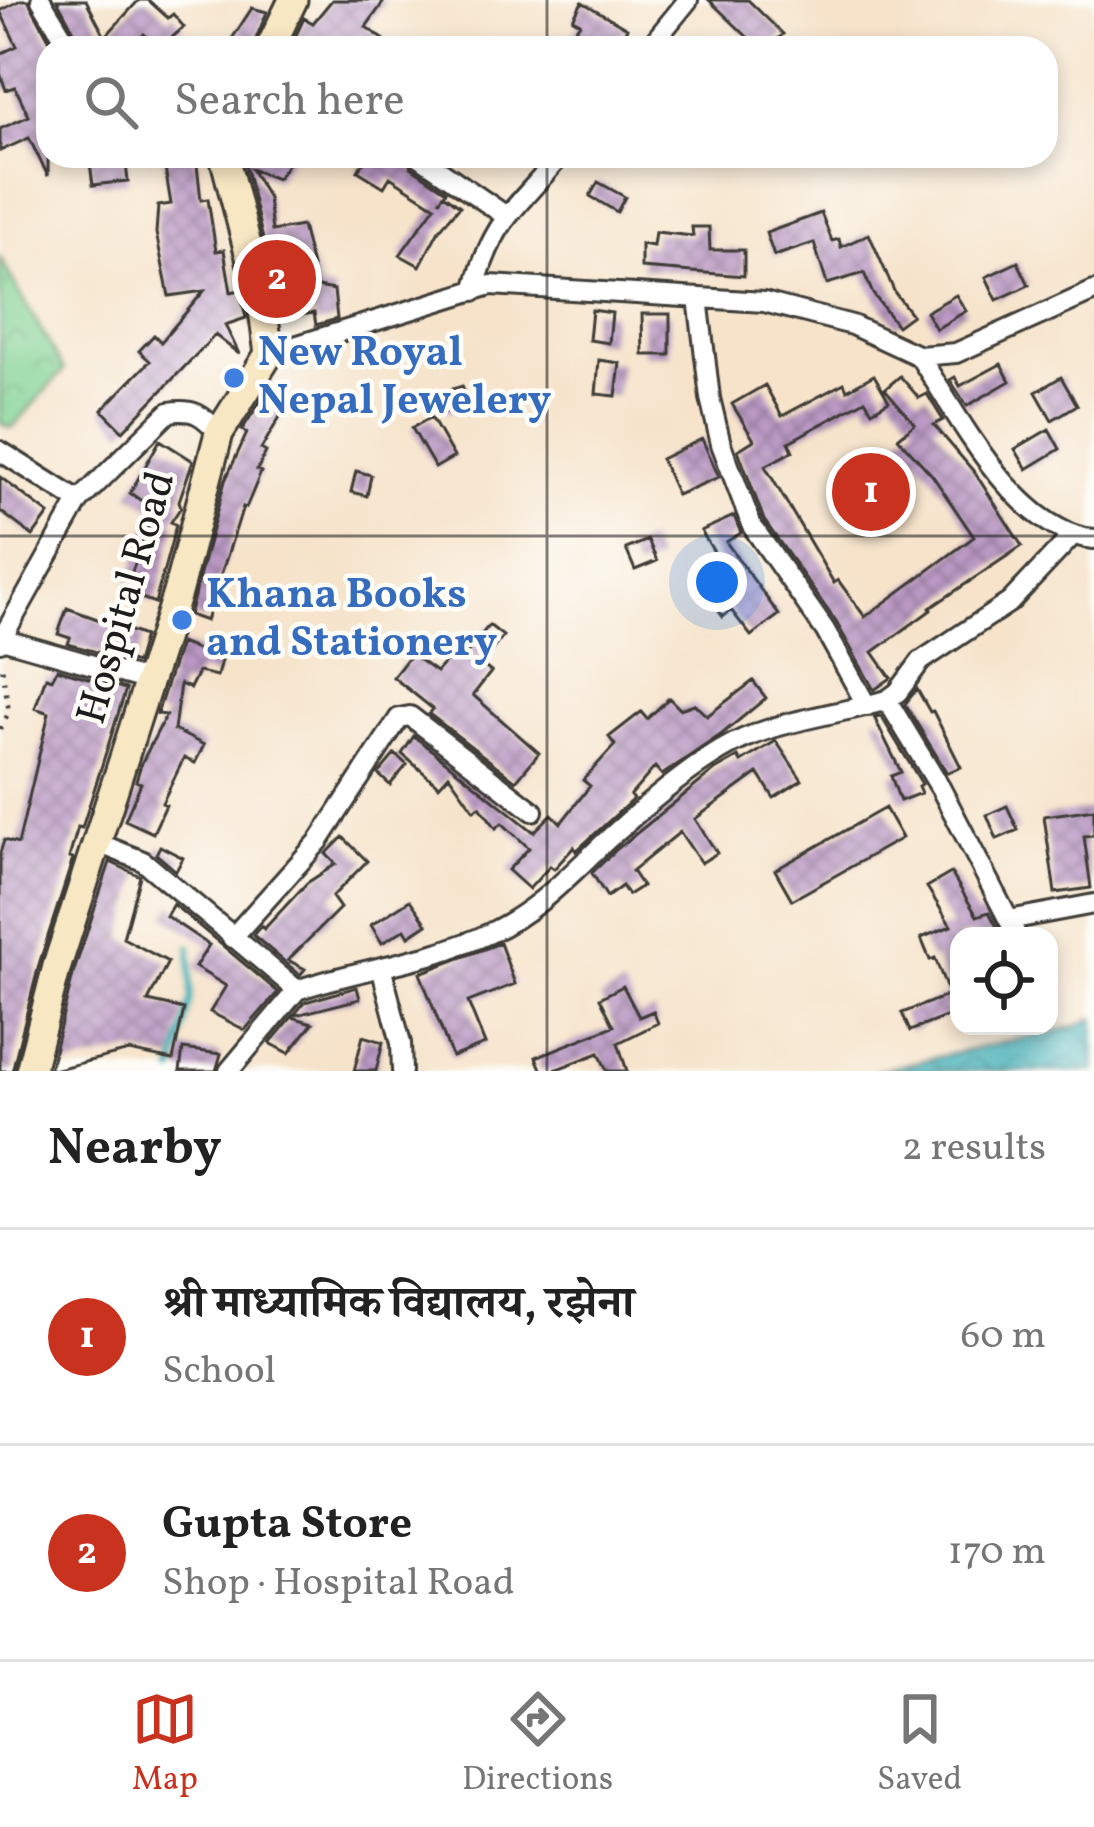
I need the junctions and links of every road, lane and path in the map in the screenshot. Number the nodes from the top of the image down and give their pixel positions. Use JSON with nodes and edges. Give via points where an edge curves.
{"nodes":[{"id":1,"x":41,"y":0,"type":"edge"},
{"id":2,"x":293,"y":0,"type":"edge"},
{"id":3,"x":688,"y":0,"type":"edge"},
{"id":4,"x":63,"y":36,"type":"edge"},
{"id":5,"x":276,"y":36,"type":"edge"},
{"id":6,"x":659,"y":36,"type":"edge"},
{"id":7,"x":227,"y":168,"type":"edge"},
{"id":8,"x":439,"y":168,"type":"edge"},
{"id":9,"x":549,"y":168,"type":"edge"},
{"id":10,"x":510,"y":210,"type":"junction"},
{"id":11,"x":483,"y":288,"type":"junction"},
{"id":12,"x":1094,"y":291,"type":"edge"},
{"id":13,"x":698,"y":298,"type":"junction"},
{"id":14,"x":269,"y":354,"type":"junction"},
{"id":15,"x":919,"y":356,"type":"junction"},
{"id":16,"x":219,"y":433,"type":"junction"},
{"id":17,"x":0,"y":451,"type":"edge"},
{"id":18,"x":79,"y":501,"type":"junction"},
{"id":19,"x":1071,"y":538,"type":"junction"},
{"id":20,"x":1094,"y":539,"type":"edge"},
{"id":21,"x":1,"y":644,"type":"edge"},
{"id":22,"x":149,"y":681,"type":"junction"},
{"id":23,"x":877,"y":703,"type":"junction"},
{"id":24,"x":0,"y":729,"type":"edge"},
{"id":25,"x":533,"y":811,"type":"dead end"},
{"id":26,"x":98,"y":843,"type":"junction"},
{"id":27,"x":1094,"y":904,"type":"edge"},
{"id":28,"x":1012,"y":927,"type":"edge"},
{"id":29,"x":1016,"y":927,"type":"edge"},
{"id":30,"x":232,"y":938,"type":"junction"},
{"id":31,"x":380,"y":967,"type":"junction"},
{"id":32,"x":297,"y":990,"type":"junction"},
{"id":33,"x":30,"y":1071,"type":"edge"},
{"id":34,"x":229,"y":1071,"type":"edge"},
{"id":35,"x":402,"y":1071,"type":"edge"}],
"edges":[{"from":1,"to":4,"type":"street"},
{"from":2,"to":5,"type":"street"},
{"from":3,"to":6,"type":"street"},
{"from":7,"to":14,"type":"street"},
{"from":8,"to":10,"type":"street"},
{"from":9,"to":10,"type":"street"},
{"from":10,"to":11,"type":"street","via":[[493,235]]},
{"from":11,"to":13,"type":"street"},
{"from":11,"to":14,"type":"street"},
{"from":12,"to":15,"type":"street","via":[[956,353]]},
{"from":13,"to":15,"type":"street","via":[[764,302],[852,325]]},
{"from":13,"to":23,"type":"street","via":[[710,398],[752,526]]},
{"from":14,"to":16,"type":"street","name":"Hospital Road"},
{"from":15,"to":19,"type":"street","via":[[999,477]]},
{"from":16,"to":18,"type":"street","via":[[188,409],[169,412]]},
{"from":16,"to":22,"type":"street","name":"Hospital Road"},
{"from":17,"to":18,"type":"street"},
{"from":18,"to":21,"type":"street"},
{"from":19,"to":20,"type":"street"},
{"from":19,"to":23,"type":"street","via":[[1034,580]]},
{"from":21,"to":22,"type":"street"},
{"from":21,"to":24,"type":"path","via":[[9,712]]},
{"from":22,"to":26,"type":"street","name":"Hospital Road"},
{"from":23,"to":28,"type":"street","via":[[941,789]]},
{"from":23,"to":31,"type":"street","via":[[723,748],[623,825],[553,895],[491,932]]},
{"from":25,"to":30,"type":"street","via":[[410,716],[399,718],[319,841]]},
{"from":26,"to":30,"type":"street","via":[[142,861]]},
{"from":26,"to":33,"type":"street","name":"Hospital Road"},
{"from":27,"to":29,"type":"street"},
{"from":30,"to":32,"type":"street"},
{"from":31,"to":32,"type":"street"},
{"from":31,"to":35,"type":"street"},
{"from":32,"to":34,"type":"street"}]}
